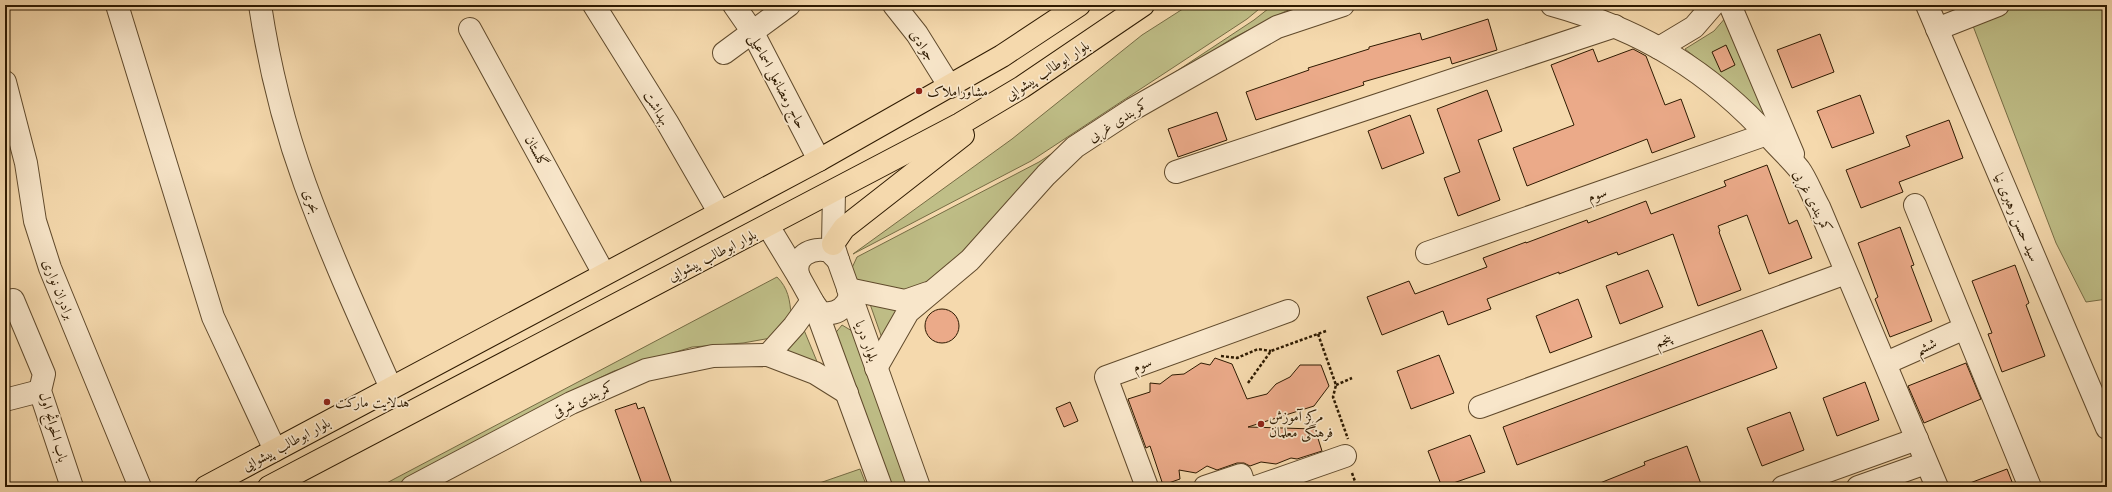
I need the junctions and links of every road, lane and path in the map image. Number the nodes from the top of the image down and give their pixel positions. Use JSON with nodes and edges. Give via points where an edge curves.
{"nodes":[{"id":1,"x":118,"y":5,"type":"edge"},
{"id":2,"x":260,"y":5,"type":"edge"},
{"id":3,"x":594,"y":5,"type":"edge"},
{"id":4,"x":734,"y":5,"type":"edge"},
{"id":5,"x":894,"y":5,"type":"edge"},
{"id":6,"x":1079,"y":5,"type":"edge"},
{"id":7,"x":1143,"y":5,"type":"edge"},
{"id":8,"x":1343,"y":5,"type":"edge"},
{"id":9,"x":1552,"y":5,"type":"edge"},
{"id":10,"x":1713,"y":5,"type":"edge"},
{"id":11,"x":1730,"y":5,"type":"edge"},
{"id":12,"x":1927,"y":5,"type":"edge"},
{"id":13,"x":1998,"y":5,"type":"edge"},
{"id":14,"x":785,"y":6,"type":"edge"},
{"id":15,"x":1615,"y":26,"type":"junction"},
{"id":16,"x":470,"y":29,"type":"dead end"},
{"id":17,"x":1937,"y":29,"type":"junction"},
{"id":18,"x":752,"y":31,"type":"junction"},
{"id":19,"x":1659,"y":48,"type":"junction"},
{"id":20,"x":724,"y":53,"type":"dead end"},
{"id":21,"x":5,"y":82,"type":"edge"},
{"id":22,"x":1029,"y":83,"type":"junction"},
{"id":23,"x":950,"y":87,"type":"junction"},
{"id":24,"x":1767,"y":134,"type":"junction"},
{"id":25,"x":819,"y":160,"type":"junction"},
{"id":26,"x":1800,"y":170,"type":"junction"},
{"id":27,"x":1176,"y":172,"type":"dead end"},
{"id":28,"x":834,"y":192,"type":"junction"},
{"id":29,"x":1915,"y":205,"type":"dead end"},
{"id":30,"x":719,"y":212,"type":"junction"},
{"id":31,"x":768,"y":226,"type":"junction"},
{"id":32,"x":836,"y":252,"type":"junction"},
{"id":33,"x":1427,"y":253,"type":"dead end"},
{"id":34,"x":604,"y":274,"type":"junction"},
{"id":35,"x":1846,"y":274,"type":"junction"},
{"id":36,"x":799,"y":277,"type":"junction"},
{"id":37,"x":932,"y":291,"type":"junction"},
{"id":38,"x":849,"y":292,"type":"junction"},
{"id":39,"x":13,"y":300,"type":"dead end"},
{"id":40,"x":813,"y":303,"type":"junction"},
{"id":41,"x":1288,"y":311,"type":"dead end"},
{"id":42,"x":1965,"y":328,"type":"junction"},
{"id":43,"x":1326,"y":330,"type":"dead end"},
{"id":44,"x":1318,"y":334,"type":"junction"},
{"id":45,"x":1271,"y":351,"type":"junction"},
{"id":46,"x":768,"y":355,"type":"junction"},
{"id":47,"x":1216,"y":356,"type":"dead end"},
{"id":48,"x":1886,"y":363,"type":"junction"},
{"id":49,"x":876,"y":368,"type":"junction"},
{"id":50,"x":1352,"y":378,"type":"dead end"},
{"id":51,"x":1248,"y":384,"type":"dead end"},
{"id":52,"x":1336,"y":385,"type":"junction"},
{"id":53,"x":391,"y":388,"type":"junction"},
{"id":54,"x":40,"y":391,"type":"junction"},
{"id":55,"x":847,"y":394,"type":"junction"},
{"id":56,"x":5,"y":400,"type":"edge"},
{"id":57,"x":1480,"y":407,"type":"dead end"},
{"id":58,"x":405,"y":415,"type":"junction"},
{"id":59,"x":2107,"y":428,"type":"edge"},
{"id":60,"x":1917,"y":439,"type":"junction"},
{"id":61,"x":275,"y":450,"type":"junction"},
{"id":62,"x":1345,"y":456,"type":"joint"},
{"id":63,"x":1926,"y":463,"type":"junction"},
{"id":64,"x":415,"y":486,"type":"edge"},
{"id":65,"x":72,"y":487,"type":"edge"},
{"id":66,"x":140,"y":487,"type":"edge"},
{"id":67,"x":206,"y":487,"type":"edge"},
{"id":68,"x":270,"y":487,"type":"edge"},
{"id":69,"x":881,"y":487,"type":"edge"},
{"id":70,"x":919,"y":487,"type":"edge"},
{"id":71,"x":1147,"y":487,"type":"edge"},
{"id":72,"x":1205,"y":487,"type":"edge"},
{"id":73,"x":1245,"y":487,"type":"edge"},
{"id":74,"x":1256,"y":487,"type":"edge"},
{"id":75,"x":1782,"y":487,"type":"edge"},
{"id":76,"x":1858,"y":487,"type":"edge"},
{"id":77,"x":1936,"y":487,"type":"edge"},
{"id":78,"x":2030,"y":487,"type":"edge"}],
"edges":[{"from":1,"to":61,"type":"street","via":[[213,317]]},
{"from":2,"to":53,"type":"street","name":"بحری","via":[[278,96],[305,184]]},
{"from":3,"to":30,"type":"street","name":"بهداشت","via":[[667,122]]},
{"from":4,"to":18,"type":"street","name":"حاج رمضانعلی اسماعیلی"},
{"from":5,"to":23,"type":"street","name":"جوادی","via":[[917,34]]},
{"from":6,"to":23,"type":"highway","name":"بلوار ابوطالب پیشوایی"},
{"from":7,"to":22,"type":"highway","name":"بلوار ابوطالب پیشوایی"},
{"from":8,"to":37,"type":"street","name":"کمربندی غربی","via":[[1278,27],[1133,109],[1075,147],[1046,175],[970,260]]},
{"from":9,"to":15,"type":"street","name":"کمربندی غربی"},
{"from":10,"to":19,"type":"street","via":[[1694,27]]},
{"from":11,"to":26,"type":"street"},
{"from":12,"to":17,"type":"street","name":"سید حسن رهبری نیا"},
{"from":13,"to":17,"type":"street"},
{"from":14,"to":18,"type":"street"},
{"from":15,"to":19,"type":"street","name":"کمربندی غربی"},
{"from":15,"to":27,"type":"street"},
{"from":16,"to":34,"type":"street","name":"گلستان"},
{"from":17,"to":59,"type":"street","name":"سید حسن رهبری نیا"},
{"from":18,"to":20,"type":"street"},
{"from":18,"to":25,"type":"street","name":"حاج رمضانعلی اسماعیلی"},
{"from":19,"to":24,"type":"street","name":"کمربندی غربی","via":[[1698,71],[1749,114]]},
{"from":21,"to":66,"type":"street","name":"برادران نواری","via":[[26,163],[35,221],[50,268]]},
{"from":22,"to":28,"type":"highway","name":"بلوار ابوطالب پیشوایی","via":[[960,124]]},
{"from":22,"to":32,"type":"highway","via":[[844,228]]},
{"from":23,"to":25,"type":"highway","name":"بلوار ابوطالب پیشوایی"},
{"from":24,"to":26,"type":"street","name":"کمربندی غربی"},
{"from":24,"to":33,"type":"street","name":"سوم"},
{"from":25,"to":30,"type":"highway","name":"بلوار ابوطالب پیشوایی"},
{"from":26,"to":35,"type":"street","name":"کمربندی غربی","via":[[1819,207]]},
{"from":28,"to":31,"type":"highway","name":"بلوار ابوطالب پیشوایی"},
{"from":28,"to":32,"type":"street","name":"بلوار دریا"},
{"from":29,"to":42,"type":"street"},
{"from":30,"to":34,"type":"highway","name":"بلوار ابوطالب پیشوایی"},
{"from":31,"to":36,"type":"street"},
{"from":31,"to":58,"type":"highway","name":"بلوار ابوطالب پیشوایی"},
{"from":32,"to":36,"type":"street","via":[[815,249],[808,252],[798,263]]},
{"from":32,"to":38,"type":"street","name":"بلوار دریا"},
{"from":34,"to":53,"type":"highway","name":"بلوار ابوطالب پیشوایی"},
{"from":35,"to":48,"type":"street","name":"کمربندی غربی"},
{"from":35,"to":57,"type":"street","name":"پنجم"},
{"from":36,"to":40,"type":"street"},
{"from":37,"to":38,"type":"street","via":[[905,301]]},
{"from":37,"to":49,"type":"street","name":"کمربندی غربی","via":[[908,312]]},
{"from":38,"to":40,"type":"street","via":[[844,307],[832,313],[820,312]]},
{"from":38,"to":49,"type":"street","name":"بلوار دریا"},
{"from":39,"to":54,"type":"street","name":"باب الحوائج اول","via":[[44,374]]},
{"from":40,"to":46,"type":"street"},
{"from":40,"to":55,"type":"street"},
{"from":41,"to":71,"type":"street","name":"سوم","via":[[1106,377]]},
{"from":42,"to":48,"type":"street","name":"ششم"},
{"from":42,"to":78,"type":"street"},
{"from":43,"to":44,"type":"path"},
{"from":44,"to":45,"type":"path"},
{"from":44,"to":52,"type":"path"},
{"from":45,"to":47,"type":"path","via":[[1258,349],[1237,358]]},
{"from":45,"to":51,"type":"path"},
{"from":46,"to":55,"type":"street","via":[[814,373]]},
{"from":46,"to":64,"type":"street","name":"کمربندی شرقی","via":[[713,356],[646,370],[572,403]]},
{"from":48,"to":60,"type":"street","name":"کمربندی غربی"},
{"from":49,"to":70,"type":"street","name":"بلوار دریا"},
{"from":50,"to":52,"type":"path"},
{"from":52,"to":62,"type":"path","via":[[1333,397],[1348,438]]},
{"from":53,"to":58,"type":"highway"},
{"from":53,"to":61,"type":"highway","name":"بلوار ابوطالب پیشوایی"},
{"from":54,"to":56,"type":"street"},
{"from":54,"to":65,"type":"street","name":"باب الحوائج اول"},
{"from":55,"to":69,"type":"street"},
{"from":58,"to":68,"type":"highway","name":"بلوار ابوطالب پیشوایی"},
{"from":60,"to":63,"type":"street","name":"کمربندی غربی"},
{"from":60,"to":75,"type":"street"},
{"from":61,"to":67,"type":"highway","name":"بلوار ابوطالب پیشوایی"},
{"from":62,"to":74,"type":"street"},
{"from":63,"to":76,"type":"street"},
{"from":63,"to":77,"type":"street","name":"کمربندی غربی"},
{"from":72,"to":73,"type":"street","via":[[1241,475]]}]}
